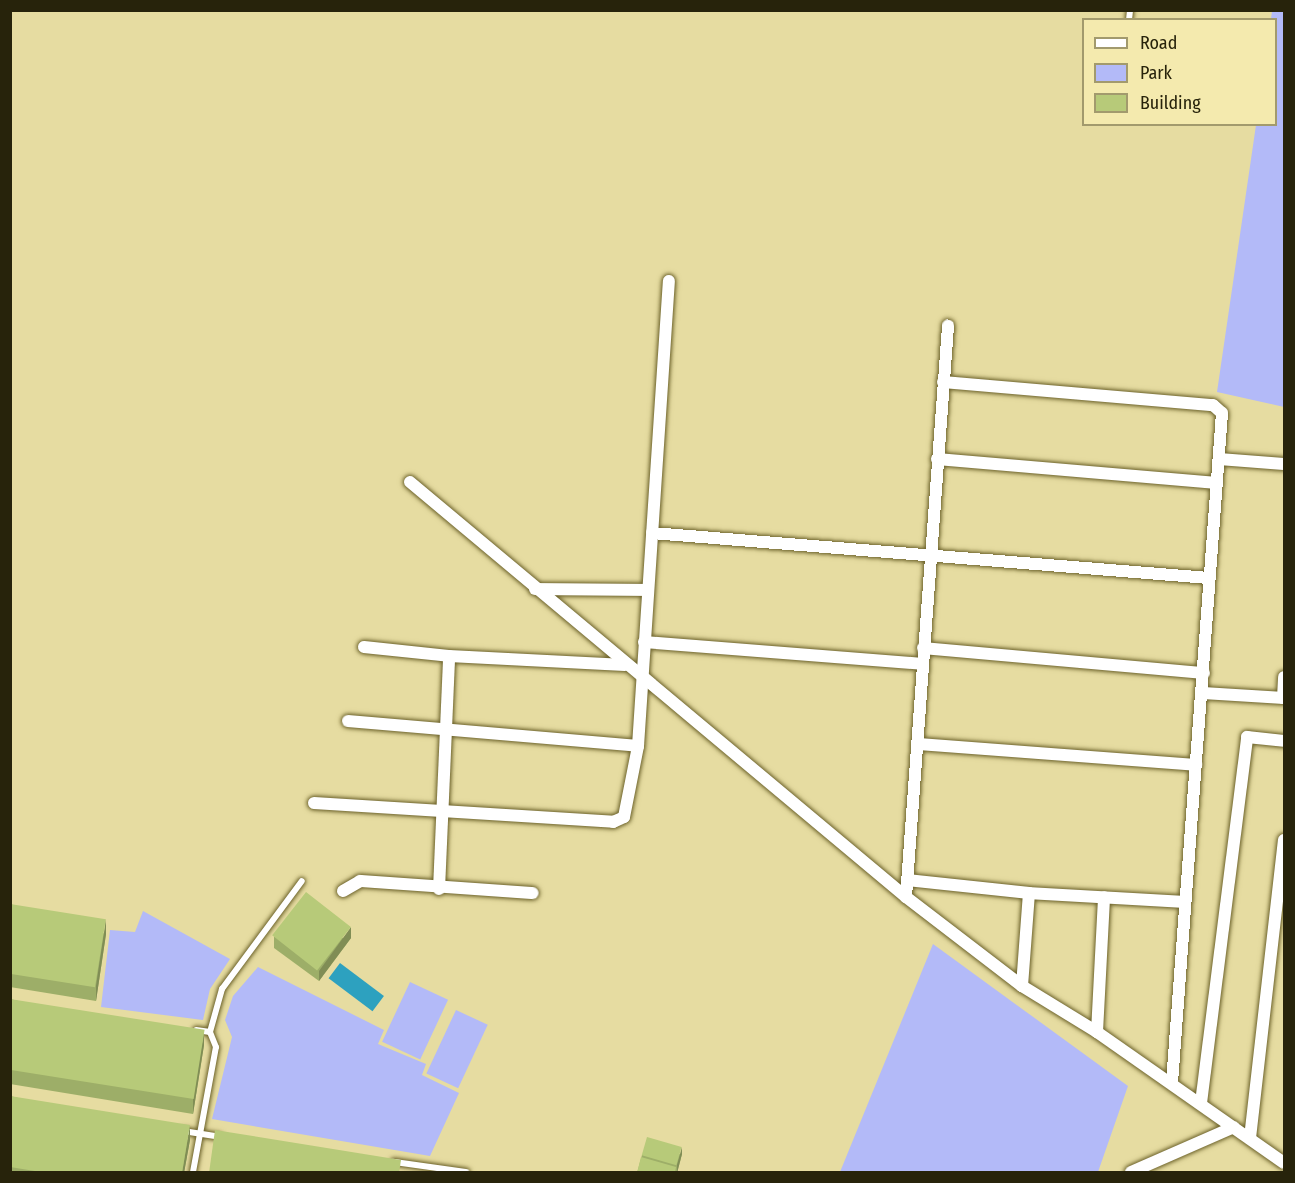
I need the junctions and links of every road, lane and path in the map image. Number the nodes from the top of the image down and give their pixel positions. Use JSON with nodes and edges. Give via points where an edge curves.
{"nodes":[{"id":1,"x":669,"y":280,"type":"dead end"},
{"id":2,"x":948,"y":326,"type":"dead end"},
{"id":3,"x":943,"y":382,"type":"junction"},
{"id":4,"x":937,"y":459,"type":"junction"},
{"id":5,"x":1219,"y":459,"type":"junction"},
{"id":6,"x":1284,"y":464,"type":"edge"},
{"id":7,"x":410,"y":482,"type":"dead end"},
{"id":8,"x":1217,"y":483,"type":"junction"},
{"id":9,"x":652,"y":532,"type":"junction"},
{"id":10,"x":929,"y":554,"type":"junction"},
{"id":11,"x":1209,"y":578,"type":"junction"},
{"id":12,"x":535,"y":589,"type":"junction"},
{"id":13,"x":648,"y":590,"type":"junction"},
{"id":14,"x":644,"y":642,"type":"junction"},
{"id":15,"x":364,"y":647,"type":"dead end"},
{"id":16,"x":923,"y":648,"type":"junction"},
{"id":17,"x":449,"y":656,"type":"junction"},
{"id":18,"x":922,"y":664,"type":"junction"},
{"id":19,"x":625,"y":665,"type":"junction"},
{"id":20,"x":1204,"y":673,"type":"junction"},
{"id":21,"x":1284,"y":677,"type":"edge"},
{"id":22,"x":643,"y":681,"type":"junction"},
{"id":23,"x":1203,"y":693,"type":"junction"},
{"id":24,"x":1284,"y":698,"type":"edge"},
{"id":25,"x":348,"y":721,"type":"dead end"},
{"id":26,"x":444,"y":732,"type":"junction"},
{"id":27,"x":1284,"y":741,"type":"edge"},
{"id":28,"x":918,"y":744,"type":"junction"},
{"id":29,"x":638,"y":746,"type":"junction"},
{"id":30,"x":1196,"y":765,"type":"junction"},
{"id":31,"x":314,"y":803,"type":"dead end"},
{"id":32,"x":442,"y":810,"type":"junction"},
{"id":33,"x":1284,"y":840,"type":"edge"},
{"id":34,"x":907,"y":880,"type":"junction"},
{"id":35,"x":302,"y":881,"type":"dead end"},
{"id":36,"x":439,"y":889,"type":"junction"},
{"id":37,"x":343,"y":891,"type":"dead end"},
{"id":38,"x":533,"y":893,"type":"dead end"},
{"id":39,"x":1029,"y":893,"type":"junction"},
{"id":40,"x":906,"y":897,"type":"junction"},
{"id":41,"x":1104,"y":897,"type":"junction"},
{"id":42,"x":1184,"y":902,"type":"junction"},
{"id":43,"x":1022,"y":986,"type":"junction"},
{"id":44,"x":187,"y":1028,"type":"edge"},
{"id":45,"x":210,"y":1032,"type":"junction"},
{"id":46,"x":1097,"y":1032,"type":"junction"},
{"id":47,"x":1172,"y":1083,"type":"junction"},
{"id":48,"x":1201,"y":1103,"type":"junction"},
{"id":49,"x":1234,"y":1127,"type":"junction"},
{"id":50,"x":175,"y":1130,"type":"edge"},
{"id":51,"x":199,"y":1134,"type":"junction"},
{"id":52,"x":1250,"y":1138,"type":"junction"},
{"id":53,"x":234,"y":1139,"type":"edge"},
{"id":54,"x":385,"y":1161,"type":"edge"},
{"id":55,"x":1284,"y":1163,"type":"edge"},
{"id":56,"x":193,"y":1173,"type":"edge"},
{"id":57,"x":466,"y":1173,"type":"edge"},
{"id":58,"x":1131,"y":1173,"type":"edge"}],
"edges":[{"from":1,"to":9,"type":"street"},
{"from":2,"to":3,"type":"street"},
{"from":3,"to":4,"type":"street"},
{"from":3,"to":5,"type":"street","via":[[1213,405],[1223,417]]},
{"from":4,"to":8,"type":"street"},
{"from":4,"to":10,"type":"street"},
{"from":5,"to":6,"type":"street"},
{"from":5,"to":8,"type":"street"},
{"from":7,"to":12,"type":"street"},
{"from":8,"to":11,"type":"street"},
{"from":9,"to":10,"type":"street"},
{"from":9,"to":13,"type":"street"},
{"from":10,"to":11,"type":"street"},
{"from":10,"to":16,"type":"street"},
{"from":11,"to":20,"type":"street"},
{"from":12,"to":13,"type":"street"},
{"from":12,"to":19,"type":"street"},
{"from":13,"to":14,"type":"street"},
{"from":14,"to":18,"type":"street"},
{"from":14,"to":22,"type":"street"},
{"from":15,"to":17,"type":"street"},
{"from":16,"to":18,"type":"street"},
{"from":16,"to":20,"type":"street"},
{"from":17,"to":19,"type":"street"},
{"from":17,"to":26,"type":"street"},
{"from":18,"to":28,"type":"street"},
{"from":19,"to":22,"type":"street"},
{"from":20,"to":23,"type":"street"},
{"from":21,"to":24,"type":"street"},
{"from":22,"to":29,"type":"street"},
{"from":22,"to":40,"type":"street"},
{"from":23,"to":24,"type":"street"},
{"from":23,"to":30,"type":"street"},
{"from":25,"to":26,"type":"street"},
{"from":26,"to":29,"type":"street"},
{"from":26,"to":32,"type":"street"},
{"from":27,"to":48,"type":"street","via":[[1247,736]]},
{"from":28,"to":30,"type":"street"},
{"from":28,"to":34,"type":"street"},
{"from":29,"to":32,"type":"street","via":[[624,817],[618,821]]},
{"from":30,"to":42,"type":"street"},
{"from":31,"to":32,"type":"street"},
{"from":32,"to":36,"type":"street"},
{"from":33,"to":52,"type":"street"},
{"from":34,"to":39,"type":"street"},
{"from":34,"to":40,"type":"street"},
{"from":35,"to":45,"type":"lane","via":[[222,989]]},
{"from":36,"to":37,"type":"street","via":[[360,881]]},
{"from":36,"to":38,"type":"street"},
{"from":39,"to":41,"type":"street"},
{"from":39,"to":43,"type":"street"},
{"from":40,"to":43,"type":"street"},
{"from":41,"to":42,"type":"street"},
{"from":41,"to":46,"type":"street"},
{"from":42,"to":47,"type":"street"},
{"from":43,"to":46,"type":"street"},
{"from":44,"to":45,"type":"lane"},
{"from":45,"to":51,"type":"lane","via":[[216,1047]]},
{"from":46,"to":47,"type":"street"},
{"from":47,"to":48,"type":"street"},
{"from":48,"to":49,"type":"street"},
{"from":49,"to":52,"type":"street"},
{"from":49,"to":58,"type":"street"},
{"from":50,"to":51,"type":"lane"},
{"from":51,"to":53,"type":"lane"},
{"from":51,"to":56,"type":"lane"},
{"from":52,"to":55,"type":"street"},
{"from":54,"to":57,"type":"lane"}]}
